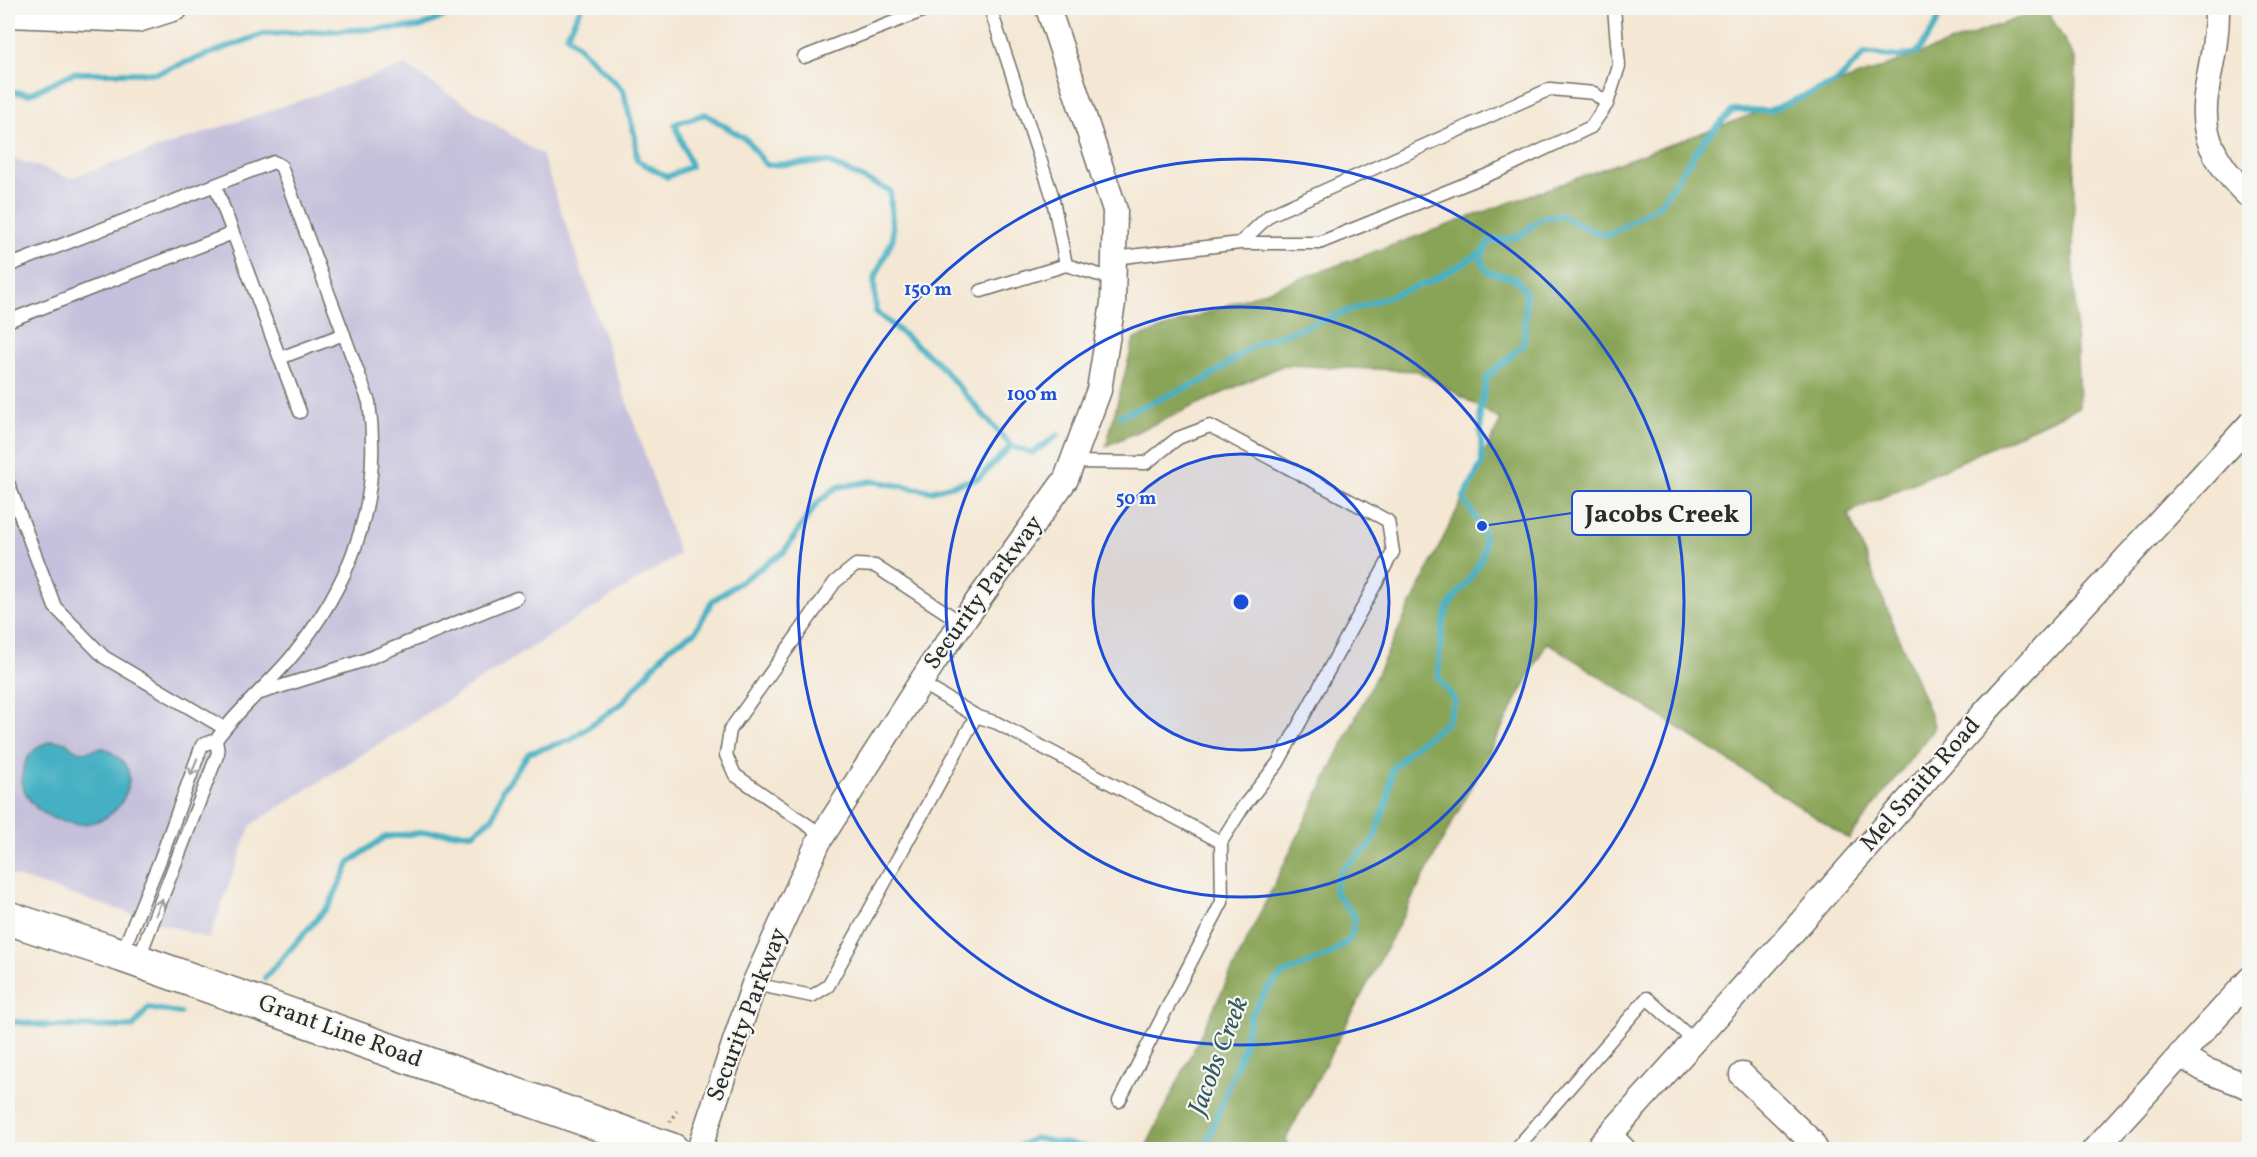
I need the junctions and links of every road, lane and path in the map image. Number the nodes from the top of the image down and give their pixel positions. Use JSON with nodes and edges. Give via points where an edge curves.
{"nodes":[{"id":1,"x":177,"y":8,"type":"edge"},
{"id":2,"x":930,"y":8,"type":"edge"},
{"id":3,"x":990,"y":8,"type":"edge"},
{"id":4,"x":1048,"y":8,"type":"edge"},
{"id":5,"x":1614,"y":8,"type":"edge"},
{"id":6,"x":2217,"y":8,"type":"edge"},
{"id":7,"x":8,"y":15,"type":"edge"},
{"id":8,"x":804,"y":57,"type":"dead end"},
{"id":9,"x":1607,"y":104,"type":"junction"},
{"id":10,"x":215,"y":185,"type":"junction"},
{"id":11,"x":2250,"y":197,"type":"edge"},
{"id":12,"x":233,"y":233,"type":"junction"},
{"id":13,"x":1240,"y":243,"type":"junction"},
{"id":14,"x":8,"y":266,"type":"edge"},
{"id":15,"x":1066,"y":266,"type":"junction"},
{"id":16,"x":1114,"y":269,"type":"junction"},
{"id":17,"x":981,"y":291,"type":"dead end"},
{"id":18,"x":8,"y":321,"type":"edge"},
{"id":19,"x":344,"y":334,"type":"junction"},
{"id":20,"x":280,"y":358,"type":"junction"},
{"id":21,"x":300,"y":412,"type":"dead end"},
{"id":22,"x":2250,"y":424,"type":"edge"},
{"id":23,"x":1072,"y":462,"type":"junction"},
{"id":24,"x":8,"y":483,"type":"edge"},
{"id":25,"x":517,"y":598,"type":"dead end"},
{"id":26,"x":962,"y":623,"type":"junction"},
{"id":27,"x":921,"y":683,"type":"junction"},
{"id":28,"x":255,"y":694,"type":"junction"},
{"id":29,"x":976,"y":716,"type":"junction"},
{"id":30,"x":224,"y":728,"type":"junction"},
{"id":31,"x":216,"y":740,"type":"junction"},
{"id":32,"x":822,"y":836,"type":"junction"},
{"id":33,"x":1221,"y":842,"type":"junction"},
{"id":34,"x":8,"y":918,"type":"edge"},
{"id":35,"x":130,"y":958,"type":"junction"},
{"id":36,"x":2250,"y":979,"type":"edge"},
{"id":37,"x":754,"y":984,"type":"junction"},
{"id":38,"x":1694,"y":1041,"type":"junction"},
{"id":39,"x":2180,"y":1055,"type":"junction"},
{"id":40,"x":1742,"y":1075,"type":"dead end"},
{"id":41,"x":2250,"y":1087,"type":"edge"},
{"id":42,"x":1119,"y":1101,"type":"dead end"},
{"id":43,"x":1610,"y":1145,"type":"edge"},
{"id":44,"x":672,"y":1149,"type":"edge"},
{"id":45,"x":699,"y":1149,"type":"edge"},
{"id":46,"x":1515,"y":1149,"type":"edge"},
{"id":47,"x":1816,"y":1149,"type":"edge"},
{"id":48,"x":2094,"y":1149,"type":"edge"}],
"edges":[{"from":1,"to":7,"type":"street","via":[[138,20]]},
{"from":2,"to":8,"type":"lane"},
{"from":3,"to":15,"type":"lane","via":[[1052,195]]},
{"from":4,"to":16,"type":"street","name":"Security Parkway","via":[[1115,210]]},
{"from":5,"to":9,"type":"lane","via":[[1618,66]]},
{"from":6,"to":11,"type":"street","via":[[2204,93],[2205,125],[2219,163]]},
{"from":9,"to":13,"type":"lane","via":[[1590,127],[1500,170],[1319,243]]},
{"from":9,"to":13,"type":"lane","via":[[1594,93],[1550,89],[1270,215]]},
{"from":10,"to":12,"type":"lane"},
{"from":10,"to":14,"type":"lane"},
{"from":10,"to":19,"type":"lane","via":[[274,162],[281,166]]},
{"from":12,"to":18,"type":"lane"},
{"from":12,"to":20,"type":"lane"},
{"from":13,"to":16,"type":"lane"},
{"from":15,"to":16,"type":"lane"},
{"from":15,"to":17,"type":"lane"},
{"from":16,"to":23,"type":"street","name":"Security Parkway","via":[[1113,303],[1098,390]]},
{"from":19,"to":20,"type":"lane"},
{"from":19,"to":28,"type":"lane","via":[[369,402],[373,429],[369,498],[359,539],[344,579],[301,646]]},
{"from":20,"to":21,"type":"lane"},
{"from":22,"to":38,"type":"street","name":"Mel Smith Road","via":[[1996,700]]},
{"from":23,"to":26,"type":"street","name":"Security Parkway","via":[[1066,479]]},
{"from":23,"to":33,"type":"lane","via":[[1146,463],[1178,438],[1210,426],[1388,521],[1393,552],[1278,763]]},
{"from":24,"to":30,"type":"lane","via":[[55,607],[104,657]]},
{"from":25,"to":28,"type":"lane","via":[[362,660]]},
{"from":26,"to":27,"type":"street","name":"Security Parkway"},
{"from":26,"to":32,"type":"lane","via":[[875,566],[856,565],[835,582],[730,730],[726,755],[735,775]]},
{"from":27,"to":29,"type":"lane"},
{"from":27,"to":32,"type":"street","name":"Security Parkway"},
{"from":28,"to":30,"type":"lane"},
{"from":29,"to":33,"type":"lane","via":[[997,723]]},
{"from":29,"to":37,"type":"lane","via":[[828,986],[812,996]]},
{"from":30,"to":31,"type":"lane"},
{"from":35,"to":31,"type":"lane","one_way":true,"via":[[218,753]]},
{"from":31,"to":35,"type":"lane","one_way":true,"via":[[202,746]]},
{"from":32,"to":37,"type":"street","name":"Security Parkway"},
{"from":33,"to":42,"type":"lane","via":[[1222,902]]},
{"from":34,"to":35,"type":"main road","name":"Grant Line Road"},
{"from":35,"to":44,"type":"main road","name":"Grant Line Road"},
{"from":36,"to":39,"type":"street"},
{"from":37,"to":45,"type":"street","name":"Security Parkway"},
{"from":38,"to":43,"type":"street","name":"Mel Smith Road"},
{"from":38,"to":46,"type":"lane","via":[[1647,998]]},
{"from":39,"to":41,"type":"street","via":[[2205,1070]]},
{"from":39,"to":48,"type":"street"},
{"from":40,"to":47,"type":"street"}]}
